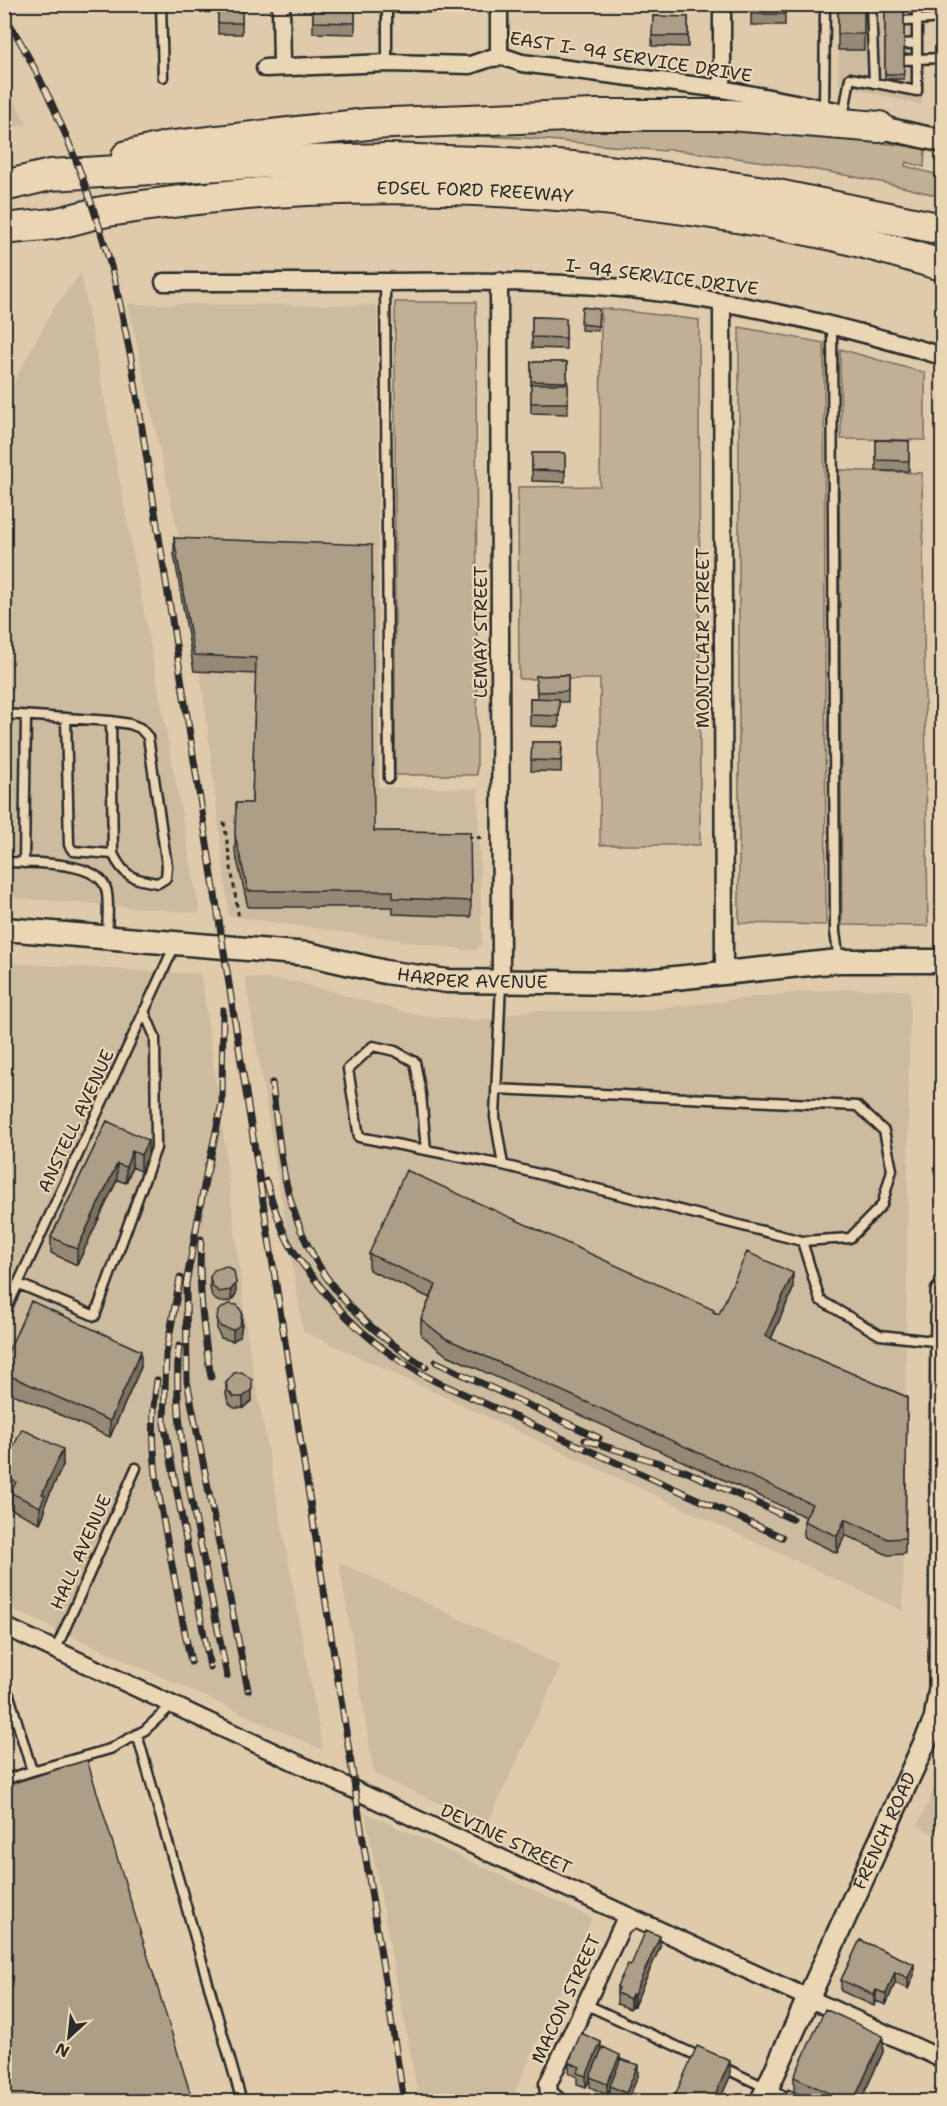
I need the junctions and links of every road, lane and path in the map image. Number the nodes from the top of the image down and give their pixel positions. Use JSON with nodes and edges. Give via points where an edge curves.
{"nodes":[{"id":1,"x":161,"y":4,"type":"edge"},
{"id":2,"x":281,"y":4,"type":"edge"},
{"id":3,"x":387,"y":4,"type":"edge"},
{"id":4,"x":499,"y":4,"type":"edge"},
{"id":5,"x":722,"y":4,"type":"edge"},
{"id":6,"x":825,"y":4,"type":"edge"},
{"id":7,"x":871,"y":4,"type":"edge"},
{"id":8,"x":917,"y":4,"type":"edge"},
{"id":9,"x":942,"y":18,"type":"edge"},
{"id":10,"x":917,"y":20,"type":"junction"},
{"id":11,"x":904,"y":21,"type":"edge"},
{"id":12,"x":916,"y":43,"type":"junction"},
{"id":13,"x":873,"y":44,"type":"junction"},
{"id":14,"x":885,"y":44,"type":"edge"},
{"id":15,"x":904,"y":44,"type":"edge"},
{"id":16,"x":499,"y":57,"type":"junction"},
{"id":17,"x":942,"y":58,"type":"edge"},
{"id":18,"x":917,"y":59,"type":"junction"},
{"id":19,"x":873,"y":60,"type":"junction"},
{"id":20,"x":885,"y":60,"type":"edge"},
{"id":21,"x":904,"y":60,"type":"edge"},
{"id":22,"x":387,"y":63,"type":"junction"},
{"id":23,"x":282,"y":67,"type":"junction"},
{"id":24,"x":264,"y":68,"type":"dead end"},
{"id":25,"x":163,"y":78,"type":"dead end"},
{"id":26,"x":874,"y":82,"type":"junction"},
{"id":27,"x":722,"y":89,"type":"junction"},
{"id":28,"x":824,"y":109,"type":"junction"},
{"id":29,"x":844,"y":112,"type":"junction"},
{"id":30,"x":879,"y":128,"type":"junction"},
{"id":31,"x":942,"y":141,"type":"edge"},
{"id":32,"x":50,"y":175,"type":"junction"},
{"id":33,"x":4,"y":186,"type":"edge"},
{"id":34,"x":53,"y":223,"type":"junction"},
{"id":35,"x":4,"y":229,"type":"edge"},
{"id":36,"x":942,"y":229,"type":"edge"},
{"id":37,"x":4,"y":240,"type":"edge"},
{"id":38,"x":942,"y":265,"type":"edge"},
{"id":39,"x":499,"y":281,"type":"junction"},
{"id":40,"x":164,"y":282,"type":"dead end"},
{"id":41,"x":378,"y":282,"type":"junction"},
{"id":42,"x":722,"y":302,"type":"junction"},
{"id":43,"x":832,"y":324,"type":"junction"},
{"id":44,"x":942,"y":356,"type":"edge"},
{"id":45,"x":4,"y":714,"type":"edge"},
{"id":46,"x":26,"y":716,"type":"junction"},
{"id":47,"x":66,"y":718,"type":"junction"},
{"id":48,"x":111,"y":721,"type":"junction"},
{"id":49,"x":389,"y":778,"type":"dead end"},
{"id":50,"x":224,"y":822,"type":"dead end"},
{"id":51,"x":463,"y":837,"type":"edge"},
{"id":52,"x":484,"y":837,"type":"dead end"},
{"id":53,"x":113,"y":854,"type":"junction"},
{"id":54,"x":4,"y":862,"type":"edge"},
{"id":55,"x":24,"y":863,"type":"junction"},
{"id":56,"x":239,"y":919,"type":"dead end"},
{"id":57,"x":4,"y":929,"type":"edge"},
{"id":58,"x":107,"y":937,"type":"junction"},
{"id":59,"x":176,"y":942,"type":"junction"},
{"id":60,"x":839,"y":961,"type":"junction"},
{"id":61,"x":942,"y":961,"type":"edge"},
{"id":62,"x":724,"y":973,"type":"junction"},
{"id":63,"x":501,"y":982,"type":"junction"},
{"id":64,"x":144,"y":1011,"type":"junction"},
{"id":65,"x":496,"y":1089,"type":"junction"},
{"id":66,"x":426,"y":1150,"type":"junction"},
{"id":67,"x":503,"y":1165,"type":"junction"},
{"id":68,"x":801,"y":1241,"type":"junction"},
{"id":69,"x":19,"y":1284,"type":"junction"},
{"id":70,"x":942,"y":1292,"type":"edge"},
{"id":71,"x":4,"y":1314,"type":"edge"},
{"id":72,"x":942,"y":1342,"type":"edge"},
{"id":73,"x":136,"y":1468,"type":"dead end"},
{"id":74,"x":942,"y":1487,"type":"edge"},
{"id":75,"x":942,"y":1594,"type":"edge"},
{"id":76,"x":4,"y":1626,"type":"edge"},
{"id":77,"x":56,"y":1649,"type":"junction"},
{"id":78,"x":4,"y":1692,"type":"edge"},
{"id":79,"x":173,"y":1705,"type":"junction"},
{"id":80,"x":137,"y":1734,"type":"junction"},
{"id":81,"x":32,"y":1771,"type":"junction"},
{"id":82,"x":4,"y":1780,"type":"edge"},
{"id":83,"x":634,"y":1918,"type":"junction"},
{"id":84,"x":809,"y":1997,"type":"junction"},
{"id":85,"x":585,"y":2004,"type":"junction"},
{"id":86,"x":942,"y":2059,"type":"edge"},
{"id":87,"x":764,"y":2095,"type":"edge"},
{"id":88,"x":558,"y":2101,"type":"edge"},
{"id":89,"x":242,"y":2102,"type":"edge"},
{"id":90,"x":797,"y":2102,"type":"edge"}],
"edges":[{"from":1,"to":25,"type":"lane"},
{"from":2,"to":23,"type":"street"},
{"from":3,"to":22,"type":"lane"},
{"from":4,"to":16,"type":"street"},
{"from":5,"to":27,"type":"street"},
{"from":6,"to":28,"type":"lane"},
{"from":7,"to":13,"type":"lane","via":[[875,22]]},
{"from":8,"to":10,"type":"lane"},
{"from":9,"to":10,"type":"lane"},
{"from":10,"to":11,"type":"lane"},
{"from":10,"to":12,"type":"lane"},
{"from":12,"to":15,"type":"lane"},
{"from":12,"to":18,"type":"lane"},
{"from":13,"to":14,"type":"lane"},
{"from":13,"to":19,"type":"lane"},
{"from":16,"to":22,"type":"street","name":"EAST I- 94 SERVICE DRIVE","via":[[470,65]]},
{"from":16,"to":27,"type":"street","name":"EAST I- 94 SERVICE DRIVE"},
{"from":17,"to":18,"type":"lane"},
{"from":18,"to":21,"type":"lane"},
{"from":18,"to":26,"type":"lane","via":[[917,91]]},
{"from":19,"to":20,"type":"lane"},
{"from":19,"to":26,"type":"lane"},
{"from":22,"to":23,"type":"street","name":"EAST I- 94 SERVICE DRIVE"},
{"from":23,"to":24,"type":"street","name":"EAST I- 94 SERVICE DRIVE"},
{"from":26,"to":29,"type":"lane","via":[[850,78]]},
{"from":27,"to":28,"type":"street","name":"EAST I- 94 SERVICE DRIVE"},
{"from":28,"to":29,"type":"street","name":"EAST I- 94 SERVICE DRIVE"},
{"from":29,"to":30,"type":"street","name":"EAST I- 94 SERVICE DRIVE"},
{"from":30,"to":31,"type":"street"},
{"from":30,"to":32,"type":"highway","via":[[730,115],[594,115],[367,124],[166,147]]},
{"from":32,"to":33,"type":"highway","name":"EDSEL FORD FREEWAY"},
{"from":32,"to":36,"type":"highway","name":"EDSEL FORD FREEWAY","via":[[271,162],[387,159],[506,163],[572,167],[758,191]]},
{"from":34,"to":35,"type":"highway","name":"EDSEL FORD FREEWAY"},
{"from":34,"to":37,"type":"highway"},
{"from":34,"to":38,"type":"highway","name":"EDSEL FORD FREEWAY","via":[[178,201],[306,190],[522,193],[737,217],[825,234]]},
{"from":39,"to":41,"type":"street","name":"I- 94 SERVICE DRIVE"},
{"from":39,"to":42,"type":"street","name":"I- 94 SERVICE DRIVE","via":[[609,287]]},
{"from":39,"to":63,"type":"street","name":"LEMAY STREET"},
{"from":40,"to":41,"type":"street","name":"I- 94 SERVICE DRIVE"},
{"from":41,"to":49,"type":"lane"},
{"from":42,"to":43,"type":"street","name":"I- 94 SERVICE DRIVE"},
{"from":42,"to":62,"type":"street","name":"MONTCLAIR STREET"},
{"from":43,"to":44,"type":"street","name":"I- 94 SERVICE DRIVE"},
{"from":43,"to":60,"type":"lane","via":[[835,932]]},
{"from":45,"to":46,"type":"lane"},
{"from":46,"to":47,"type":"lane"},
{"from":46,"to":55,"type":"lane"},
{"from":47,"to":48,"type":"lane"},
{"from":47,"to":53,"type":"lane","via":[[69,845],[73,851]]},
{"from":48,"to":53,"type":"lane"},
{"from":48,"to":53,"type":"lane","via":[[140,728],[148,737],[166,878],[158,883],[134,879],[121,869]]},
{"from":50,"to":56,"type":"path"},
{"from":51,"to":52,"type":"path"},
{"from":54,"to":55,"type":"lane"},
{"from":55,"to":58,"type":"lane","via":[[59,863],[99,878],[106,887]]},
{"from":57,"to":58,"type":"main road","name":"HARPER AVENUE"},
{"from":58,"to":59,"type":"main road","name":"HARPER AVENUE"},
{"from":59,"to":63,"type":"main road","name":"HARPER AVENUE","via":[[308,954],[419,979]]},
{"from":59,"to":64,"type":"lane","name":"ANSTELL AVENUE"},
{"from":60,"to":61,"type":"main road","name":"HARPER AVENUE"},
{"from":60,"to":62,"type":"main road","name":"HARPER AVENUE"},
{"from":62,"to":63,"type":"main road","name":"HARPER AVENUE","via":[[627,983]]},
{"from":63,"to":65,"type":"lane"},
{"from":64,"to":69,"type":"lane","name":"ANSTELL AVENUE"},
{"from":64,"to":69,"type":"lane","via":[[155,1037],[156,1148],[96,1316]]},
{"from":65,"to":67,"type":"lane","via":[[495,1117]]},
{"from":65,"to":68,"type":"lane","via":[[857,1106],[884,1131],[892,1170],[882,1205],[850,1238]]},
{"from":66,"to":66,"type":"lane","via":[[359,1137],[348,1069],[373,1046],[395,1051],[415,1062]]},
{"from":66,"to":67,"type":"lane"},
{"from":67,"to":68,"type":"lane"},
{"from":68,"to":72,"type":"lane","via":[[820,1300],[880,1335]]},
{"from":69,"to":71,"type":"lane","name":"ANSTELL AVENUE"},
{"from":70,"to":72,"type":"street","name":"FRENCH ROAD"},
{"from":72,"to":74,"type":"street","name":"FRENCH ROAD"},
{"from":73,"to":77,"type":"lane","name":"HALL AVENUE"},
{"from":74,"to":75,"type":"street","name":"FRENCH ROAD"},
{"from":75,"to":84,"type":"street","name":"FRENCH ROAD","via":[[940,1695],[933,1733]]},
{"from":76,"to":77,"type":"street","name":"DEVINE STREET"},
{"from":77,"to":79,"type":"street","name":"DEVINE STREET"},
{"from":78,"to":81,"type":"lane","via":[[9,1695]]},
{"from":79,"to":80,"type":"lane"},
{"from":79,"to":83,"type":"street","name":"DEVINE STREET"},
{"from":80,"to":81,"type":"lane","via":[[110,1749]]},
{"from":80,"to":89,"type":"lane"},
{"from":81,"to":82,"type":"lane"},
{"from":83,"to":84,"type":"street","name":"DEVINE STREET"},
{"from":83,"to":85,"type":"street","name":"MACON STREET","via":[[622,1926]]},
{"from":84,"to":86,"type":"street","name":"DEVINE STREET"},
{"from":84,"to":87,"type":"street","name":"FRENCH ROAD"},
{"from":85,"to":87,"type":"lane"},
{"from":85,"to":88,"type":"street","name":"MACON STREET","via":[[548,2085],[549,2094]]},
{"from":87,"to":90,"type":"lane"}]}
